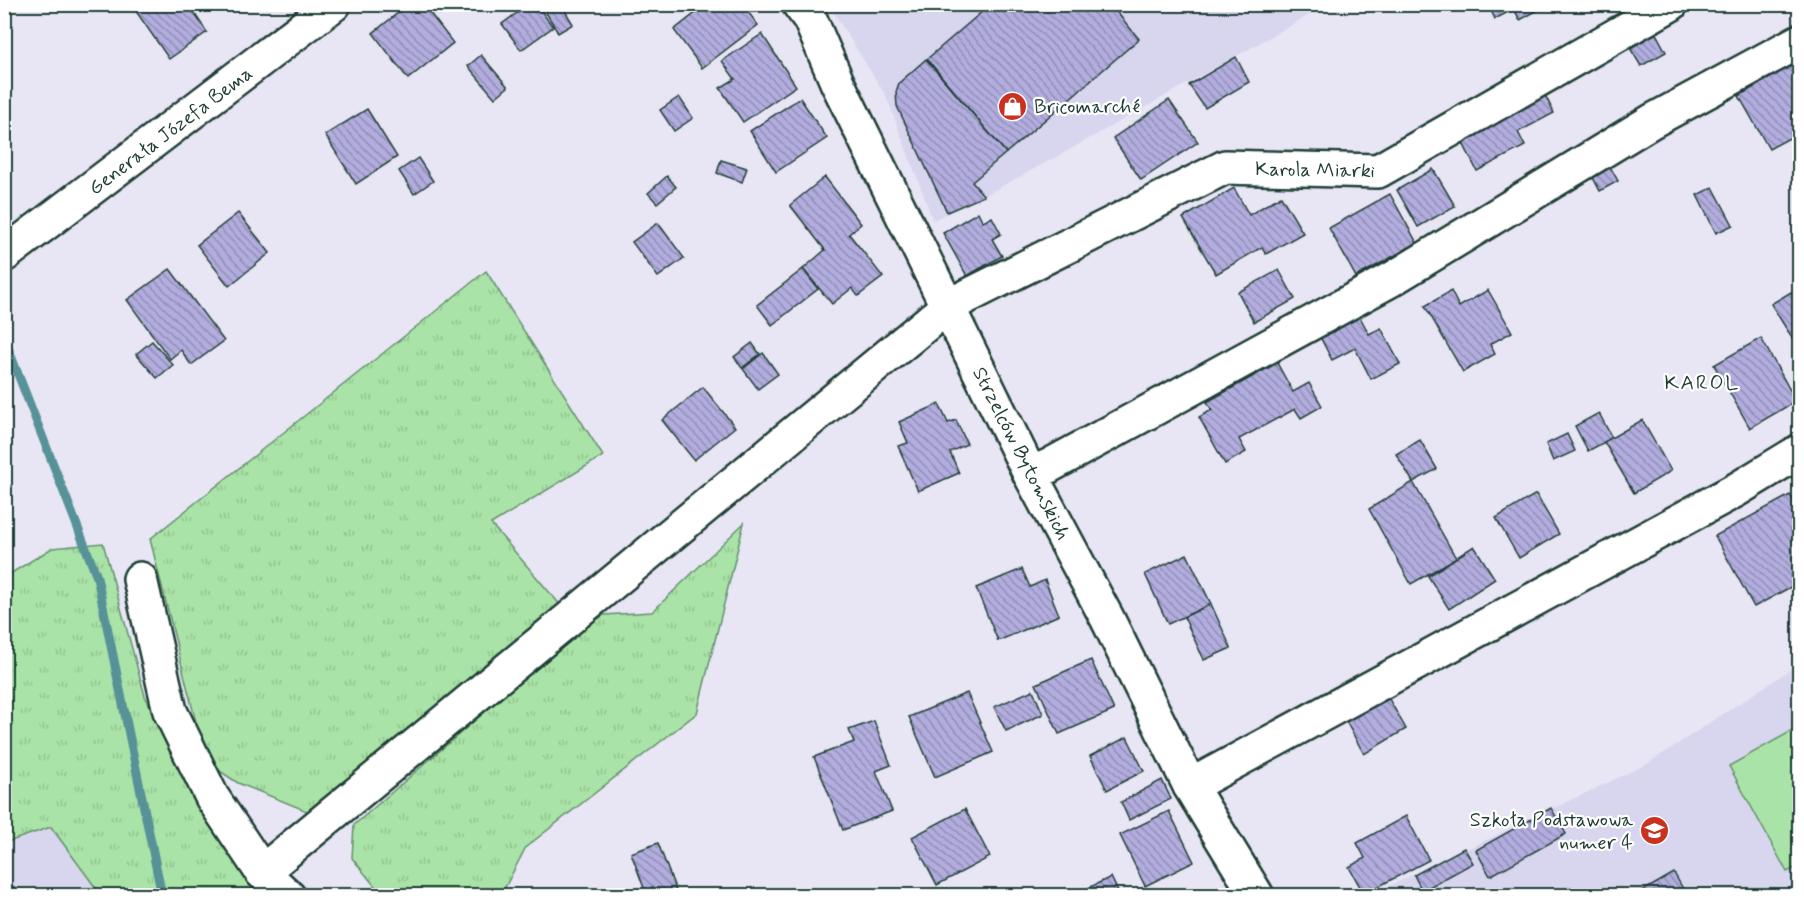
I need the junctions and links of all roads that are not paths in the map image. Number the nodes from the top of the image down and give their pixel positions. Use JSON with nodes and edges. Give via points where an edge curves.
{"nodes":[{"id":1,"x":334,"y":4,"type":"edge"},
{"id":2,"x":799,"y":4,"type":"edge"},
{"id":3,"x":1671,"y":4,"type":"edge"},
{"id":4,"x":1800,"y":41,"type":"edge"},
{"id":5,"x":4,"y":255,"type":"edge"},
{"id":6,"x":948,"y":306,"type":"junction"},
{"id":7,"x":1800,"y":451,"type":"edge"},
{"id":8,"x":1030,"y":474,"type":"junction"},
{"id":9,"x":140,"y":579,"type":"dead end"},
{"id":10,"x":1190,"y":786,"type":"junction"},
{"id":11,"x":262,"y":872,"type":"junction"},
{"id":12,"x":288,"y":896,"type":"edge"},
{"id":13,"x":1257,"y":896,"type":"edge"}],
"edges":[{"from":1,"to":5,"type":"street","name":"Generała Józefa Bema"},
{"from":2,"to":6,"type":"street","name":"Strzelców Bytomskich","via":[[810,19]]},
{"from":3,"to":6,"type":"street","name":"Karola Miarki","via":[[1378,171],[1225,167]]},
{"from":4,"to":8,"type":"street","via":[[1652,121],[1392,279]]},
{"from":6,"to":8,"type":"street","name":"Strzelców Bytomskich"},
{"from":6,"to":11,"type":"street","name":"Karola Miarki"},
{"from":7,"to":10,"type":"street","via":[[1726,496]]},
{"from":8,"to":10,"type":"street","name":"Strzelców Bytomskich"},
{"from":9,"to":11,"type":"street","via":[[170,711],[212,797]]},
{"from":10,"to":13,"type":"street","name":"Strzelców Bytomskich"},
{"from":11,"to":12,"type":"street"}]}
